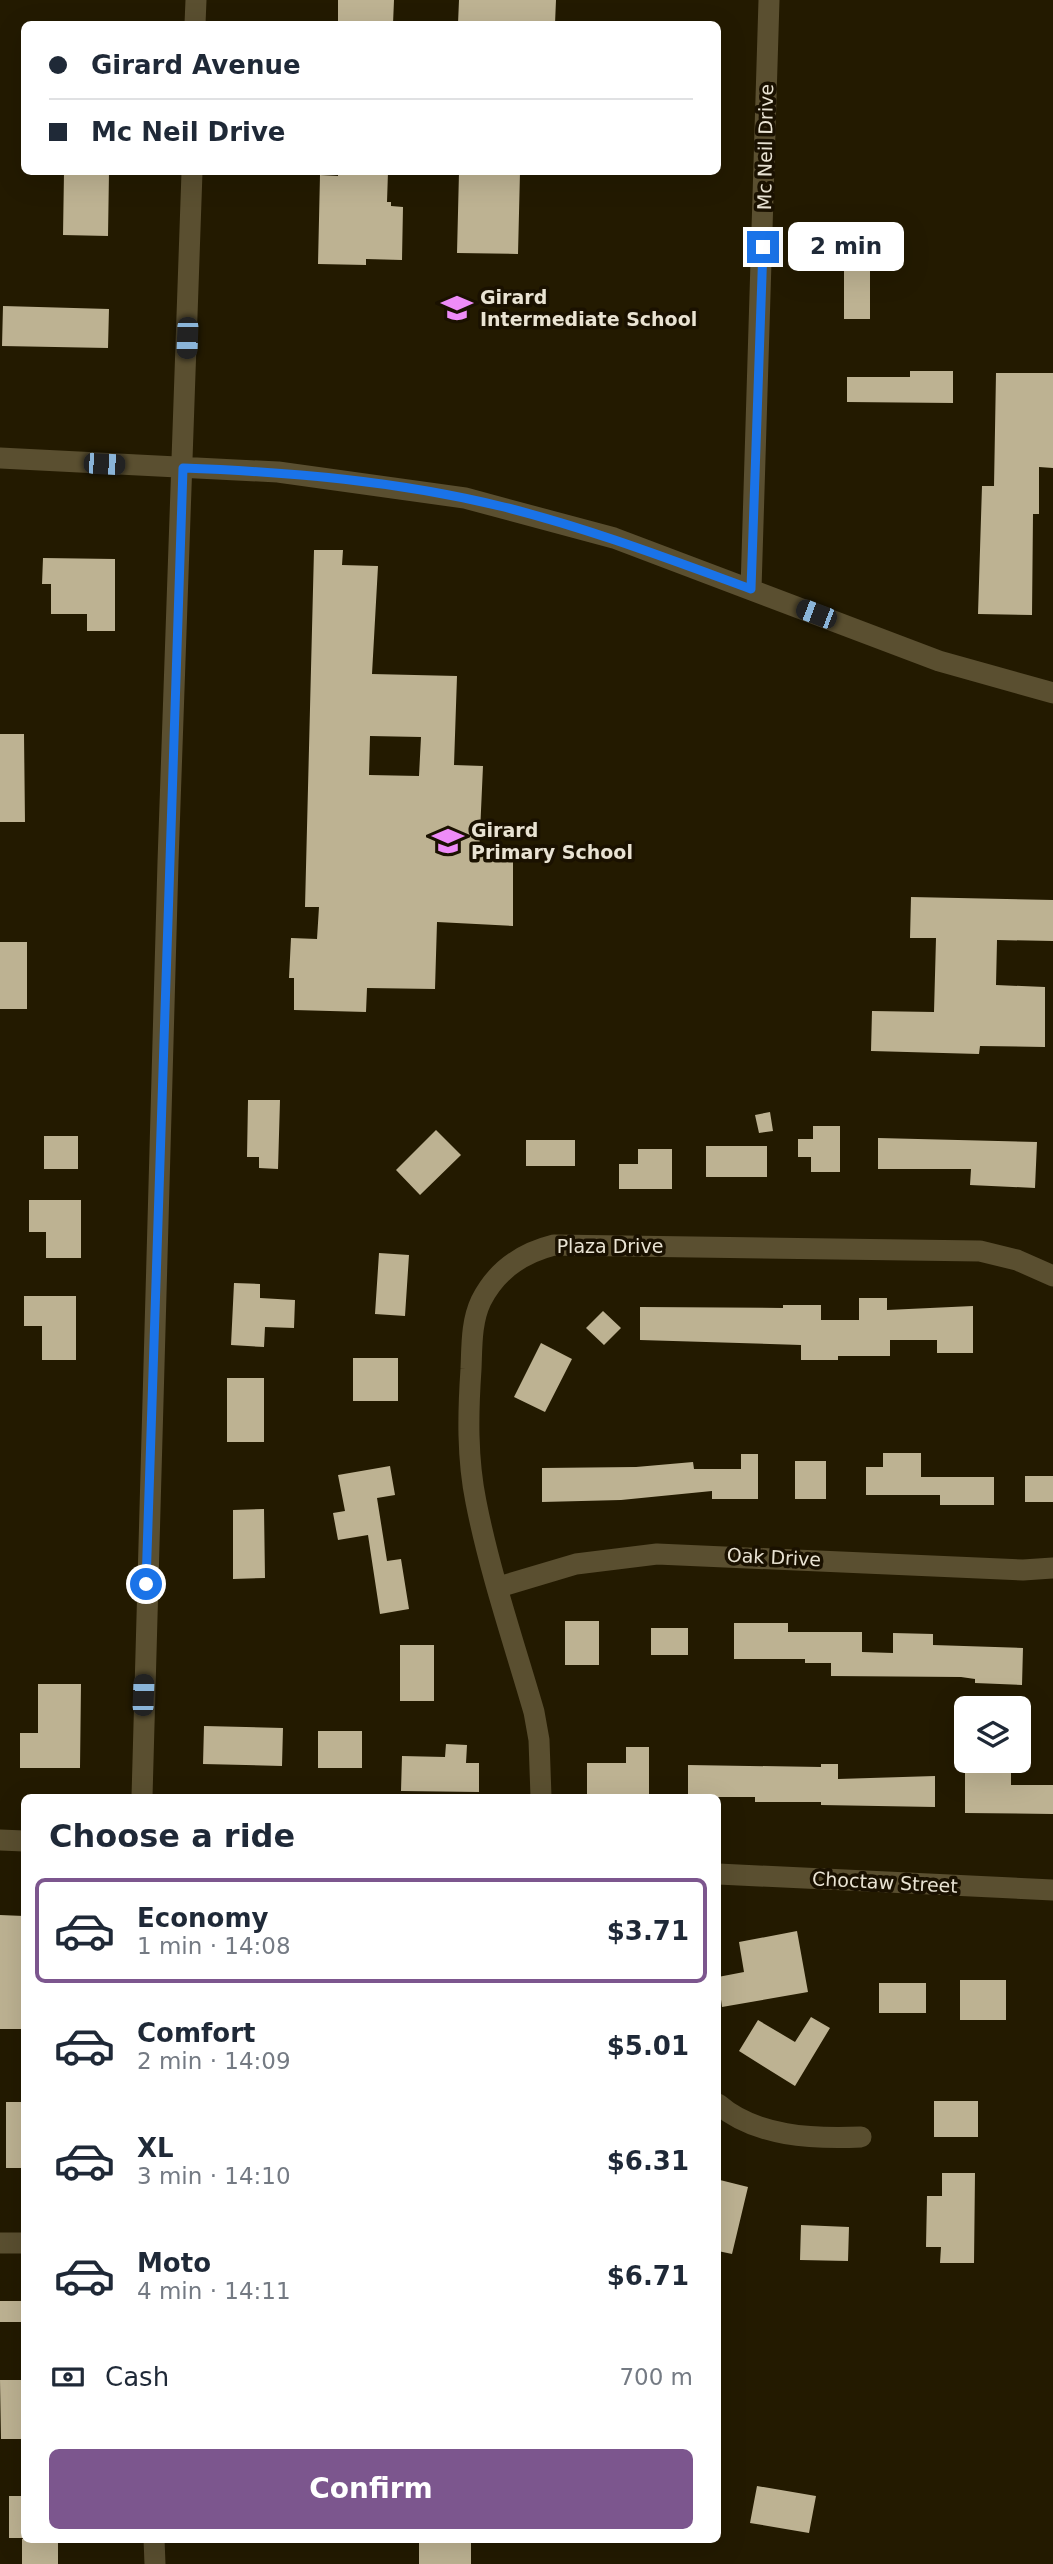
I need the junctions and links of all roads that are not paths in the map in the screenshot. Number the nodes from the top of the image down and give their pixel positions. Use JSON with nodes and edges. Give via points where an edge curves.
{"nodes":[{"id":1,"x":196,"y":0,"type":"edge"},
{"id":2,"x":769,"y":0,"type":"edge"},
{"id":3,"x":195,"y":21,"type":"edge"},
{"id":4,"x":192,"y":175,"type":"edge"},
{"id":5,"x":0,"y":458,"type":"edge"},
{"id":6,"x":183,"y":468,"type":"junction"},
{"id":7,"x":751,"y":589,"type":"junction"},
{"id":8,"x":1053,"y":693,"type":"edge"},
{"id":9,"x":1053,"y":1276,"type":"edge"},
{"id":10,"x":1053,"y":1568,"type":"edge"},
{"id":11,"x":499,"y":1587,"type":"junction"},
{"id":12,"x":142,"y":1794,"type":"edge"},
{"id":13,"x":541,"y":1794,"type":"edge"},
{"id":14,"x":0,"y":1840,"type":"edge"},
{"id":15,"x":21,"y":1841,"type":"edge"},
{"id":16,"x":721,"y":1874,"type":"edge"},
{"id":17,"x":1053,"y":1890,"type":"edge"},
{"id":18,"x":721,"y":2106,"type":"edge"},
{"id":19,"x":861,"y":2137,"type":"dead end"},
{"id":20,"x":0,"y":2243,"type":"edge"},
{"id":21,"x":21,"y":2243,"type":"edge"},
{"id":22,"x":155,"y":2543,"type":"edge"},
{"id":23,"x":155,"y":2564,"type":"edge"}],
"edges":[{"from":1,"to":3,"type":"street"},
{"from":2,"to":7,"type":"street","name":"Mc Neil Drive"},
{"from":4,"to":6,"type":"street"},
{"from":5,"to":6,"type":"street"},
{"from":6,"to":7,"type":"street","via":[[278,472],[466,498],[614,538]]},
{"from":6,"to":12,"type":"street"},
{"from":7,"to":8,"type":"street","via":[[939,661]]},
{"from":9,"to":11,"type":"street","name":"Plaza Drive","via":[[980,1251],[590,1245],[554,1245],[529,1251],[491,1284],[473,1328],[470,1456],[475,1502]]},
{"from":10,"to":11,"type":"street","name":"Oak Drive","via":[[657,1554],[576,1564]]},
{"from":11,"to":13,"type":"street","name":"Plaza Drive","via":[[534,1712]]},
{"from":14,"to":15,"type":"street"},
{"from":16,"to":17,"type":"street","name":"Choctaw Street"},
{"from":18,"to":19,"type":"street","via":[[788,2135]]},
{"from":20,"to":21,"type":"street"},
{"from":22,"to":23,"type":"street"}]}
